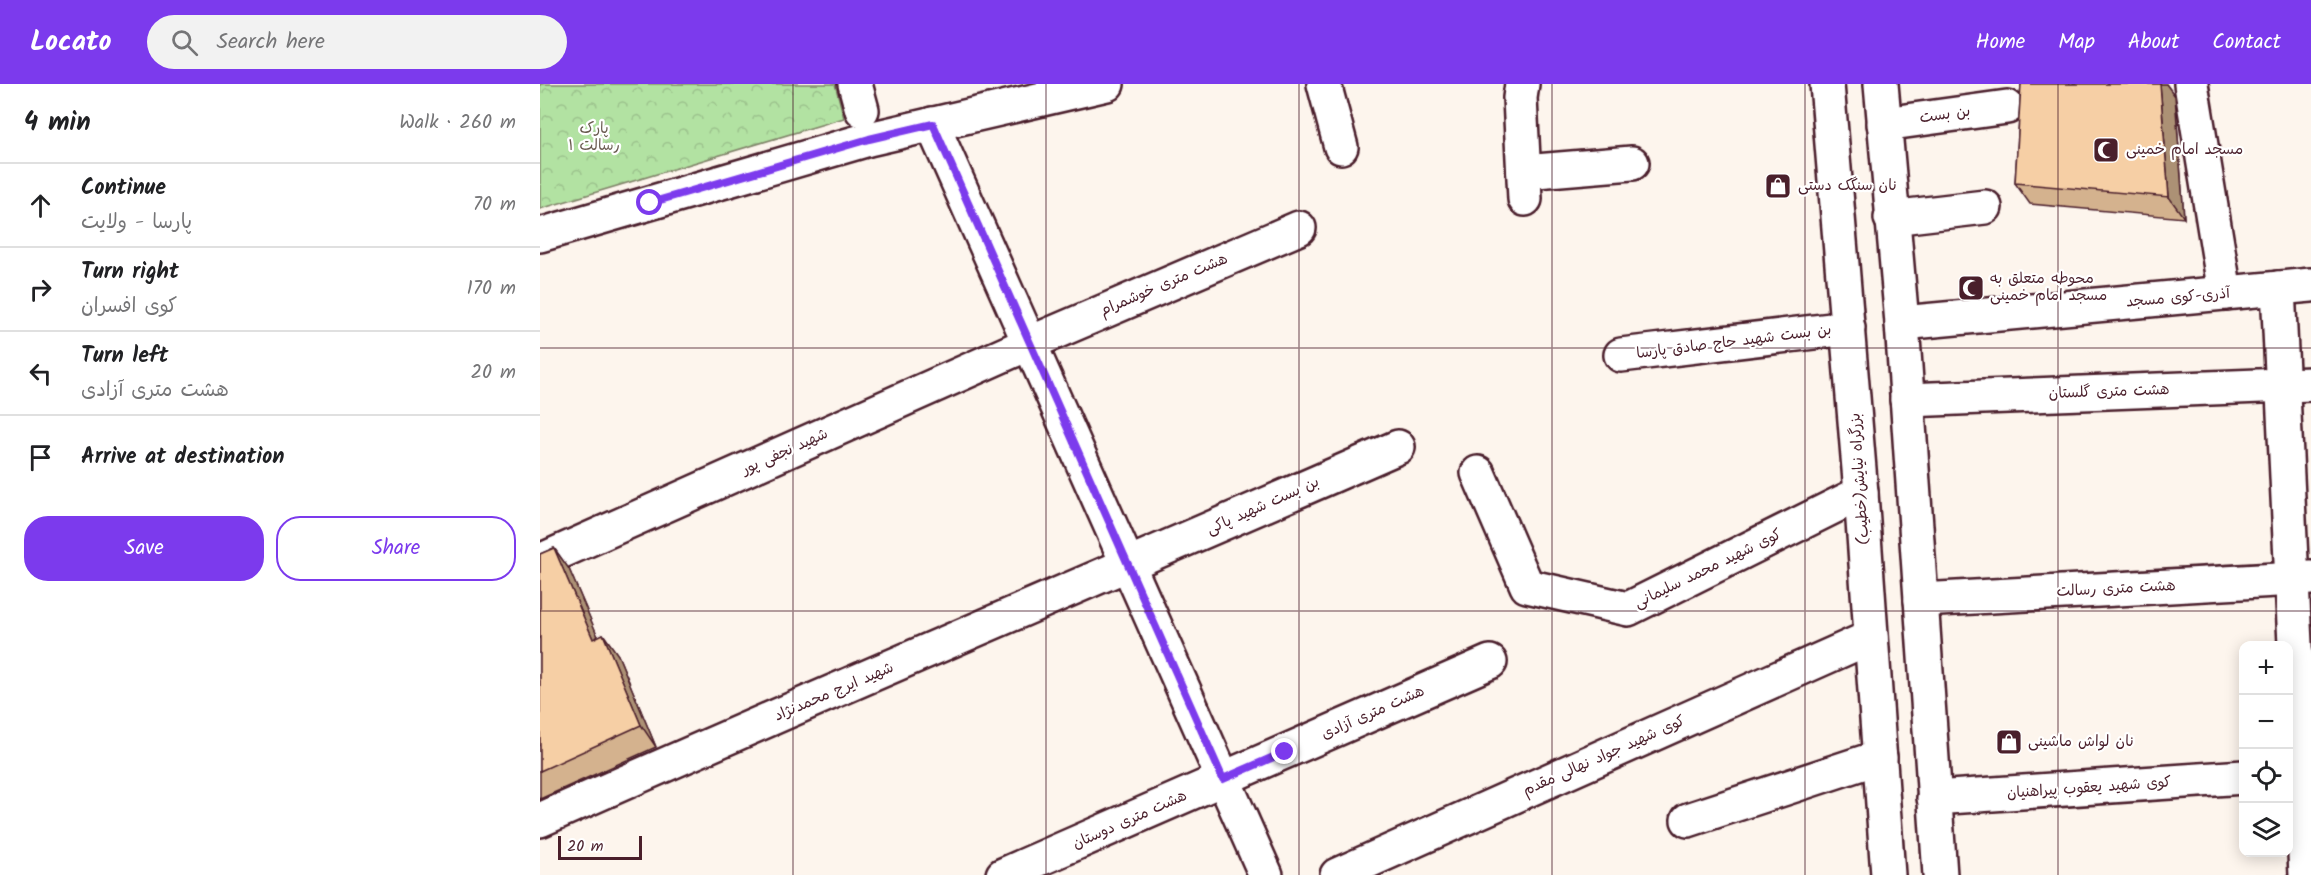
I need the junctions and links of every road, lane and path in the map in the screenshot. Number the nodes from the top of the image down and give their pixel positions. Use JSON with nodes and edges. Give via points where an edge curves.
{"nodes":[{"id":1,"x":1107,"y":84,"type":"edge"},
{"id":2,"x":1324,"y":84,"type":"edge"},
{"id":3,"x":1522,"y":84,"type":"edge"},
{"id":4,"x":1827,"y":84,"type":"edge"},
{"id":5,"x":1881,"y":84,"type":"edge"},
{"id":6,"x":2191,"y":84,"type":"edge"},
{"id":7,"x":2007,"y":107,"type":"dead end"},
{"id":8,"x":933,"y":124,"type":"junction"},
{"id":9,"x":1884,"y":124,"type":"junction"},
{"id":10,"x":1341,"y":147,"type":"dead end"},
{"id":11,"x":1632,"y":163,"type":"dead end"},
{"id":12,"x":1985,"y":207,"type":"dead end"},
{"id":13,"x":1891,"y":218,"type":"junction"},
{"id":14,"x":1299,"y":228,"type":"dead end"},
{"id":15,"x":540,"y":236,"type":"edge"},
{"id":16,"x":2311,"y":285,"type":"edge"},
{"id":17,"x":2278,"y":288,"type":"junction"},
{"id":18,"x":2225,"y":293,"type":"junction"},
{"id":19,"x":1902,"y":323,"type":"junction"},
{"id":20,"x":1848,"y":328,"type":"junction"},
{"id":21,"x":1030,"y":343,"type":"junction"},
{"id":22,"x":1621,"y":355,"type":"dead end"},
{"id":23,"x":2297,"y":384,"type":"edge"},
{"id":24,"x":1907,"y":400,"type":"junction"},
{"id":25,"x":1398,"y":447,"type":"dead end"},
{"id":26,"x":1478,"y":473,"type":"dead end"},
{"id":27,"x":1861,"y":493,"type":"junction"},
{"id":28,"x":540,"y":561,"type":"edge"},
{"id":29,"x":1128,"y":565,"type":"junction"},
{"id":30,"x":2301,"y":579,"type":"edge"},
{"id":31,"x":1921,"y":600,"type":"junction"},
{"id":32,"x":1871,"y":637,"type":"junction"},
{"id":33,"x":1490,"y":662,"type":"dead end"},
{"id":34,"x":1880,"y":756,"type":"junction"},
{"id":35,"x":2300,"y":774,"type":"edge"},
{"id":36,"x":2239,"y":777,"type":"edge"},
{"id":37,"x":1223,"y":779,"type":"junction"},
{"id":38,"x":1934,"y":798,"type":"junction"},
{"id":39,"x":540,"y":820,"type":"edge"},
{"id":40,"x":1688,"y":820,"type":"dead end"},
{"id":41,"x":1004,"y":875,"type":"edge"},
{"id":42,"x":1266,"y":875,"type":"edge"},
{"id":43,"x":1337,"y":875,"type":"edge"},
{"id":44,"x":1888,"y":875,"type":"edge"},
{"id":45,"x":1940,"y":875,"type":"edge"},
{"id":46,"x":2306,"y":875,"type":"edge"}],
"edges":[{"from":1,"to":8,"type":"main road"},
{"from":2,"to":10,"type":"main road"},
{"from":3,"to":11,"type":"main road","via":[[1524,186]]},
{"from":4,"to":20,"type":"main road","name":"بزرگراه نیایش(خطیب)"},
{"from":5,"to":9,"type":"main road"},
{"from":6,"to":18,"type":"main road"},
{"from":7,"to":9,"type":"main road","name":"بن بست"},
{"from":8,"to":15,"type":"main road","via":[[869,139]]},
{"from":8,"to":21,"type":"main road"},
{"from":9,"to":13,"type":"main road"},
{"from":12,"to":13,"type":"main road"},
{"from":13,"to":19,"type":"main road"},
{"from":14,"to":21,"type":"main road","name":"هشت متری خوشمرام"},
{"from":16,"to":17,"type":"main road","name":"آذری-کوی مسجد"},
{"from":17,"to":18,"type":"main road","name":"آذری-کوی مسجد"},
{"from":17,"to":23,"type":"main road"},
{"from":18,"to":19,"type":"main road","name":"آذری-کوی مسجد"},
{"from":19,"to":24,"type":"main road"},
{"from":20,"to":22,"type":"main road","name":"بن بست شهید حاج صادق پارسا"},
{"from":20,"to":27,"type":"main road","name":"بزرگراه نیایش(خطیب)"},
{"from":21,"to":28,"type":"main road","name":"شهید نجفی پور"},
{"from":21,"to":29,"type":"main road"},
{"from":23,"to":24,"type":"main road","name":"هشت متری گلستان"},
{"from":23,"to":30,"type":"main road"},
{"from":24,"to":31,"type":"main road"},
{"from":25,"to":29,"type":"main road","name":"بن بست شهید پاکى"},
{"from":26,"to":27,"type":"main road","name":"کوی شهید محمد سلیمانی","via":[[1527,586],[1628,609]]},
{"from":27,"to":32,"type":"main road","name":"بزرگراه نیایش(خطیب)"},
{"from":29,"to":37,"type":"main road"},
{"from":29,"to":39,"type":"main road","name":"شهید ایرج محمدنژاد"},
{"from":30,"to":31,"type":"main road","name":"هشت متری رسالت"},
{"from":30,"to":35,"type":"main road"},
{"from":31,"to":38,"type":"main road"},
{"from":32,"to":34,"type":"main road","name":"بزرگراه نیایش(خطیب)"},
{"from":32,"to":43,"type":"main road","name":"کوی شهید جواد نهالی مقدم"},
{"from":33,"to":37,"type":"main road","name":"هشت متری آزادی"},
{"from":34,"to":40,"type":"main road"},
{"from":34,"to":44,"type":"main road","name":"بزرگراه نیایش(خطیب)"},
{"from":35,"to":46,"type":"main road"},
{"from":36,"to":38,"type":"main road","name":"کوی شهید یعقوب پیراهنیان"},
{"from":37,"to":41,"type":"main road","name":"هشت متری دوستان"},
{"from":37,"to":42,"type":"main road"},
{"from":38,"to":45,"type":"main road"}]}
